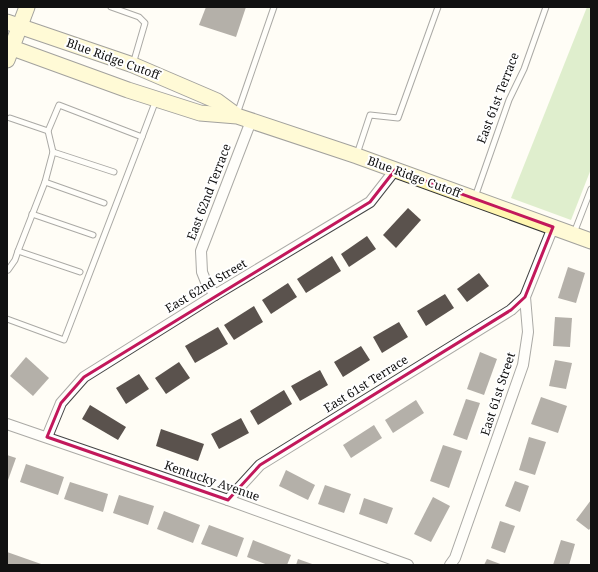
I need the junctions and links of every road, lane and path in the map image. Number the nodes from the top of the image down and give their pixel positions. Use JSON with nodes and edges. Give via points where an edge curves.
{"nodes":[{"id":1,"x":26,"y":7,"type":"edge"},
{"id":2,"x":111,"y":7,"type":"edge"},
{"id":3,"x":274,"y":7,"type":"edge"},
{"id":4,"x":438,"y":7,"type":"edge"},
{"id":5,"x":546,"y":7,"type":"edge"},
{"id":6,"x":13,"y":24,"type":"edge"},
{"id":7,"x":9,"y":51,"type":"edge"},
{"id":8,"x":133,"y":65,"type":"junction"},
{"id":9,"x":156,"y":99,"type":"junction"},
{"id":10,"x":10,"y":118,"type":"dead end"},
{"id":11,"x":244,"y":118,"type":"junction"},
{"id":12,"x":48,"y":131,"type":"junction"},
{"id":13,"x":142,"y":137,"type":"junction"},
{"id":14,"x":54,"y":152,"type":"junction"},
{"id":15,"x":357,"y":156,"type":"junction"},
{"id":16,"x":395,"y":170,"type":"junction"},
{"id":17,"x":114,"y":172,"type":"dead end"},
{"id":18,"x":45,"y":182,"type":"junction"},
{"id":19,"x":591,"y":189,"type":"edge"},
{"id":20,"x":474,"y":198,"type":"junction"},
{"id":21,"x":104,"y":203,"type":"dead end"},
{"id":22,"x":32,"y":214,"type":"junction"},
{"id":23,"x":553,"y":227,"type":"junction"},
{"id":24,"x":93,"y":234,"type":"dead end"},
{"id":25,"x":574,"y":234,"type":"junction"},
{"id":26,"x":591,"y":241,"type":"edge"},
{"id":27,"x":18,"y":251,"type":"junction"},
{"id":28,"x":7,"y":271,"type":"edge"},
{"id":29,"x":80,"y":272,"type":"dead end"},
{"id":30,"x":215,"y":295,"type":"junction"},
{"id":31,"x":525,"y":297,"type":"junction"},
{"id":32,"x":7,"y":319,"type":"edge"},
{"id":33,"x":7,"y":424,"type":"edge"},
{"id":34,"x":47,"y":437,"type":"junction"},
{"id":35,"x":228,"y":500,"type":"junction"},
{"id":36,"x":408,"y":565,"type":"edge"},
{"id":37,"x":450,"y":565,"type":"edge"}],
"edges":[{"from":1,"to":6,"type":"main road"},
{"from":2,"to":8,"type":"lane","via":[[139,17],[145,23]]},
{"from":3,"to":11,"type":"lane"},
{"from":4,"to":15,"type":"lane","via":[[398,118],[370,115]]},
{"from":5,"to":20,"type":"lane","name":"East 61st Terrace"},
{"from":6,"to":7,"type":"main road"},
{"from":6,"to":8,"type":"main road","name":"Blue Ridge Cutoff"},
{"from":7,"to":9,"type":"main road","name":"Blue Ridge Cutoff"},
{"from":8,"to":11,"type":"main road","name":"Blue Ridge Cutoff","via":[[217,101]]},
{"from":9,"to":11,"type":"main road","name":"Blue Ridge Cutoff","via":[[200,112]]},
{"from":9,"to":13,"type":"lane"},
{"from":10,"to":12,"type":"lane"},
{"from":11,"to":15,"type":"main road","name":"Blue Ridge Cutoff"},
{"from":11,"to":30,"type":"street","name":"East 62nd Terrace","via":[[201,251],[202,272]]},
{"from":12,"to":13,"type":"lane","via":[[59,105]]},
{"from":12,"to":14,"type":"lane"},
{"from":13,"to":32,"type":"lane","via":[[64,340]]},
{"from":14,"to":17,"type":"lane"},
{"from":14,"to":18,"type":"lane"},
{"from":15,"to":16,"type":"main road","name":"Blue Ridge Cutoff"},
{"from":16,"to":20,"type":"main road","name":"Blue Ridge Cutoff"},
{"from":16,"to":30,"type":"street","name":"East 62nd Street","via":[[370,202]]},
{"from":18,"to":21,"type":"lane"},
{"from":18,"to":22,"type":"lane"},
{"from":19,"to":25,"type":"lane"},
{"from":20,"to":23,"type":"main road","name":"Blue Ridge Cutoff"},
{"from":22,"to":24,"type":"lane"},
{"from":22,"to":27,"type":"lane"},
{"from":23,"to":25,"type":"main road","name":"Blue Ridge Cutoff"},
{"from":23,"to":31,"type":"street","name":"East 61st Street"},
{"from":25,"to":26,"type":"main road","name":"Blue Ridge Cutoff"},
{"from":27,"to":28,"type":"lane"},
{"from":27,"to":29,"type":"lane"},
{"from":30,"to":34,"type":"street","name":"East 62nd Street","via":[[84,376],[61,404]]},
{"from":31,"to":35,"type":"street","name":"East 61st Terrace","via":[[511,310],[260,464]]},
{"from":31,"to":37,"type":"street","name":"East 61st Street","via":[[528,332],[523,365],[455,558]]},
{"from":33,"to":34,"type":"street","name":"Kentucky Avenue"},
{"from":34,"to":35,"type":"street","name":"Kentucky Avenue"},
{"from":35,"to":36,"type":"street","name":"Kentucky Avenue"}]}
